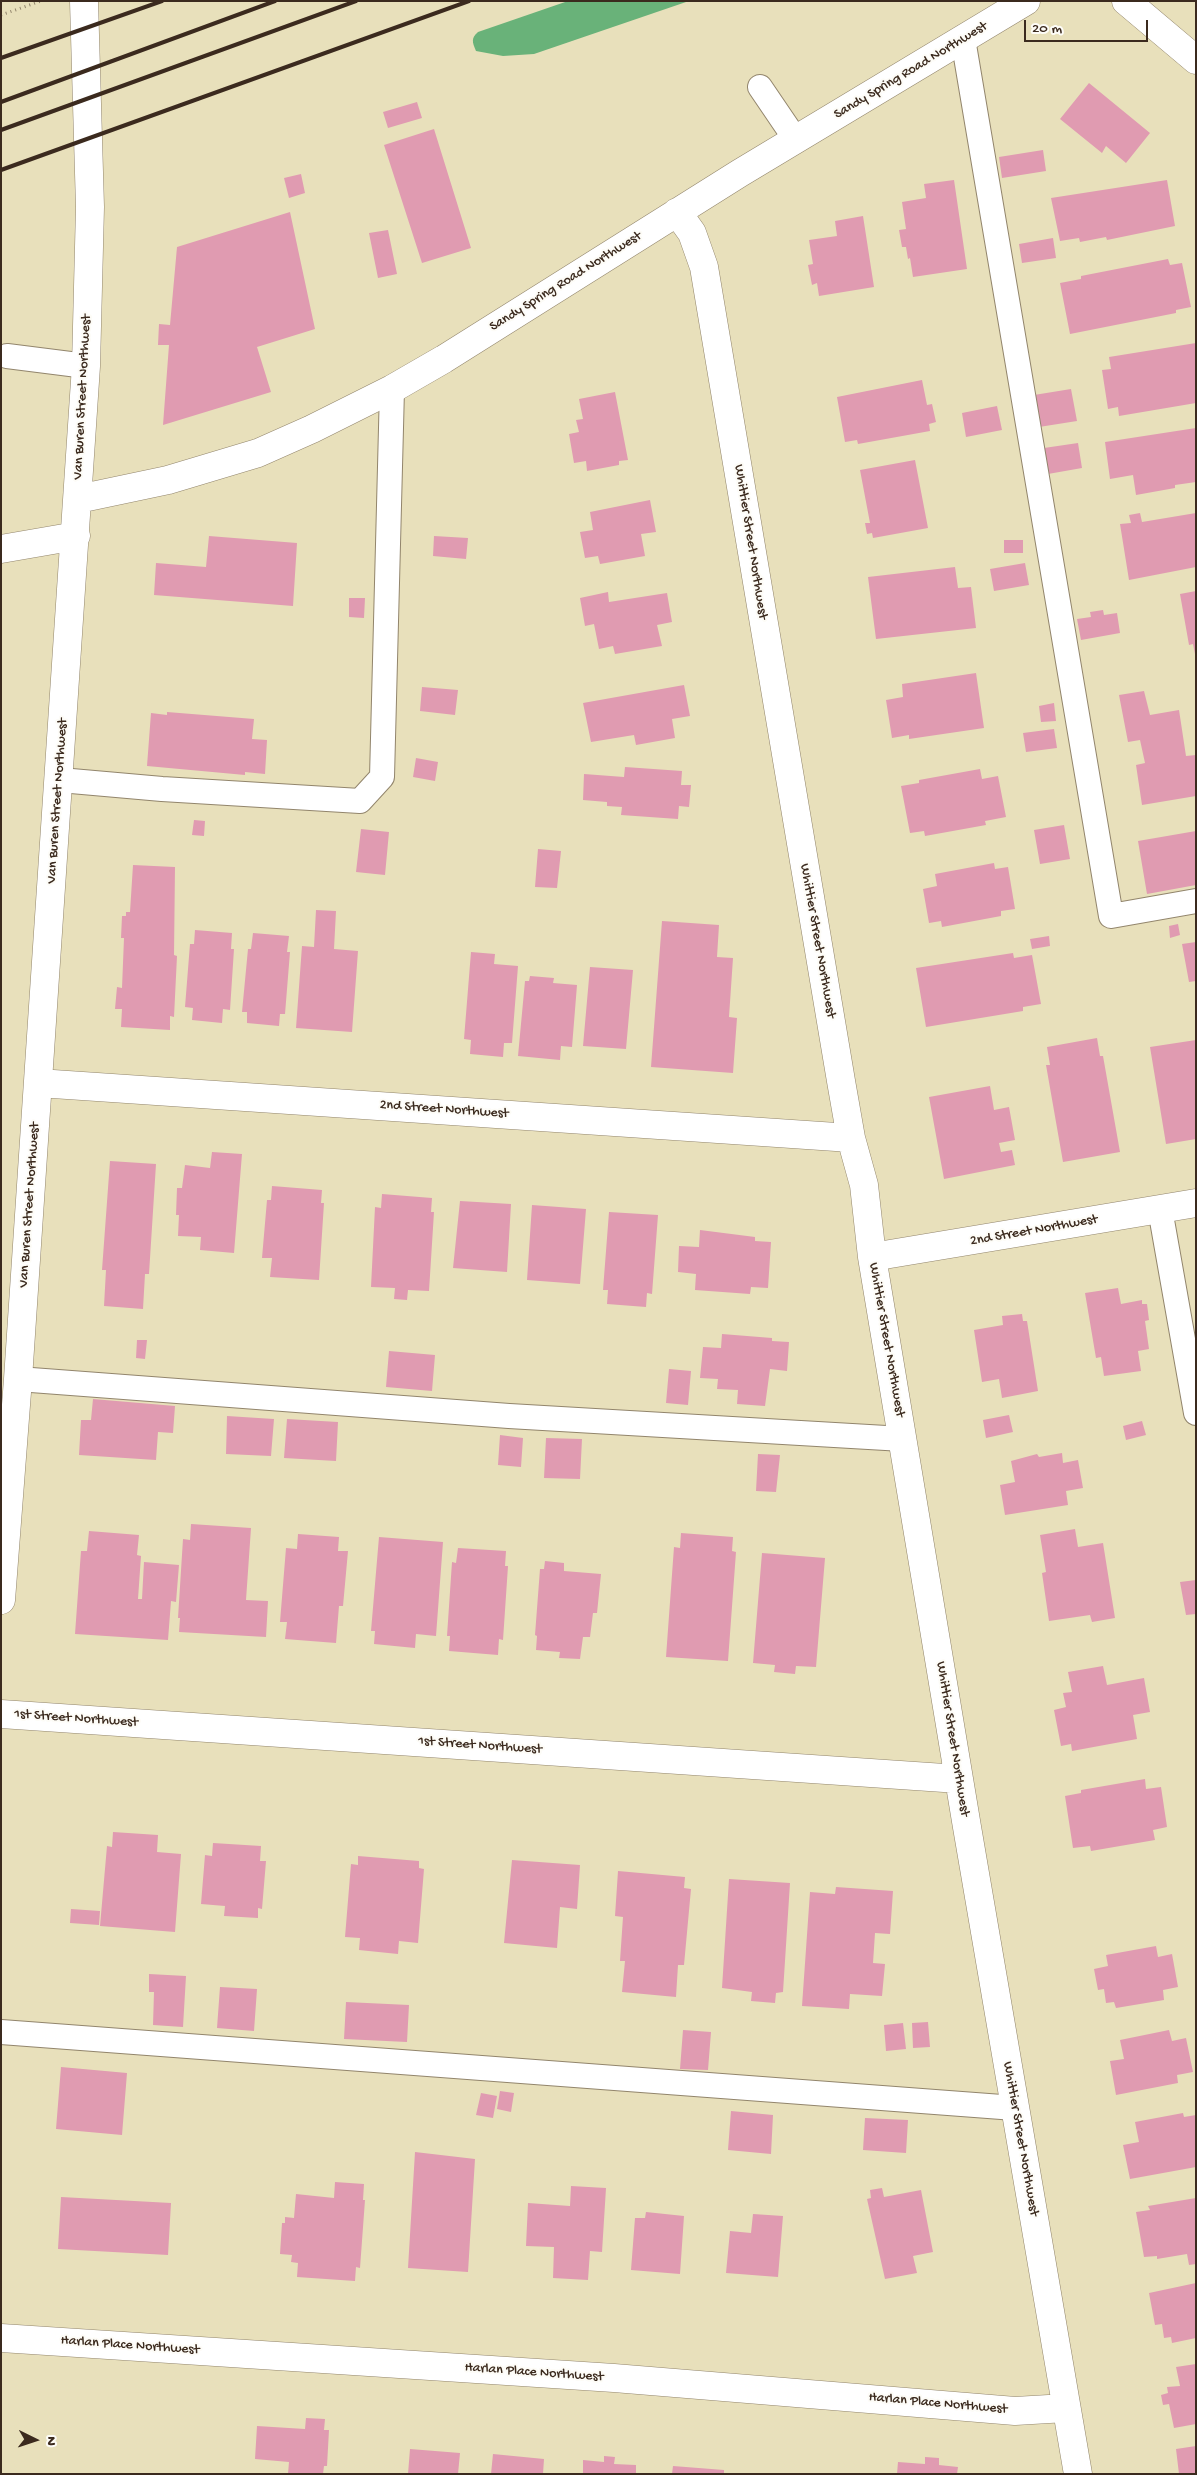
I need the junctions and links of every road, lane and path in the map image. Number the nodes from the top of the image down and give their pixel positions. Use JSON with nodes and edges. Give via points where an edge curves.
{"nodes":[{"id":1,"x":41,"y":1,"type":"edge"},
{"id":2,"x":84,"y":1,"type":"edge"},
{"id":3,"x":1026,"y":1,"type":"edge"},
{"id":4,"x":1126,"y":1,"type":"edge"},
{"id":5,"x":1,"y":15,"type":"edge"},
{"id":6,"x":963,"y":39,"type":"junction"},
{"id":7,"x":1196,"y":60,"type":"edge"},
{"id":8,"x":760,"y":87,"type":"dead end"},
{"id":9,"x":796,"y":140,"type":"junction"},
{"id":10,"x":677,"y":212,"type":"junction"},
{"id":11,"x":7,"y":356,"type":"dead end"},
{"id":12,"x":86,"y":366,"type":"junction"},
{"id":13,"x":392,"y":389,"type":"junction"},
{"id":14,"x":78,"y":499,"type":"junction"},
{"id":15,"x":76,"y":536,"type":"junction"},
{"id":16,"x":1,"y":549,"type":"edge"},
{"id":17,"x":60,"y":780,"type":"junction"},
{"id":18,"x":1196,"y":901,"type":"edge"},
{"id":19,"x":38,"y":1083,"type":"junction"},
{"id":20,"x":851,"y":1138,"type":"junction"},
{"id":21,"x":1196,"y":1203,"type":"edge"},
{"id":22,"x":1160,"y":1209,"type":"junction"},
{"id":23,"x":872,"y":1258,"type":"junction"},
{"id":24,"x":18,"y":1379,"type":"junction"},
{"id":25,"x":1196,"y":1413,"type":"edge"},
{"id":26,"x":903,"y":1439,"type":"junction"},
{"id":27,"x":1,"y":1600,"type":"edge"},
{"id":28,"x":1,"y":1714,"type":"edge"},
{"id":29,"x":959,"y":1779,"type":"junction"},
{"id":30,"x":1,"y":2032,"type":"edge"},
{"id":31,"x":1015,"y":2108,"type":"junction"},
{"id":32,"x":1,"y":2338,"type":"edge"},
{"id":33,"x":1066,"y":2408,"type":"junction"},
{"id":34,"x":1078,"y":2474,"type":"edge"}],
"edges":[{"from":1,"to":5,"type":"path"},
{"from":2,"to":12,"type":"street","name":"Van Buren Street Northwest","via":[[90,207]]},
{"from":3,"to":6,"type":"street","name":"Sandy Spring Road Northwest"},
{"from":4,"to":7,"type":"street"},
{"from":6,"to":9,"type":"street","name":"Sandy Spring Road Northwest"},
{"from":6,"to":18,"type":"lane","via":[[1112,916]]},
{"from":8,"to":9,"type":"lane"},
{"from":9,"to":10,"type":"street","name":"Sandy Spring Road Northwest"},
{"from":10,"to":13,"type":"street","name":"Sandy Spring Road Northwest"},
{"from":10,"to":20,"type":"street","name":"Whittier Street Northwest","via":[[692,233],[704,267]]},
{"from":11,"to":12,"type":"lane"},
{"from":12,"to":14,"type":"street","name":"Van Buren Street Northwest"},
{"from":13,"to":14,"type":"street","name":"Sandy Spring Road Northwest","via":[[258,454],[168,480]]},
{"from":13,"to":17,"type":"lane","via":[[382,777],[360,801]]},
{"from":14,"to":15,"type":"street","name":"Van Buren Street Northwest"},
{"from":15,"to":16,"type":"street"},
{"from":15,"to":17,"type":"street","name":"Van Buren Street Northwest"},
{"from":17,"to":19,"type":"street","name":"Van Buren Street Northwest"},
{"from":19,"to":20,"type":"street","name":"2nd Street Northwest"},
{"from":19,"to":24,"type":"street","name":"Van Buren Street Northwest"},
{"from":20,"to":23,"type":"street","name":"Whittier Street Northwest","via":[[864,1186]]},
{"from":21,"to":22,"type":"street","name":"2nd Street Northwest"},
{"from":22,"to":23,"type":"street","name":"2nd Street Northwest"},
{"from":22,"to":25,"type":"lane"},
{"from":23,"to":26,"type":"street","name":"Whittier Street Northwest"},
{"from":24,"to":26,"type":"lane","via":[[509,1416]]},
{"from":24,"to":27,"type":"street","name":"Van Buren Street Northwest"},
{"from":26,"to":29,"type":"street","name":"Whittier Street Northwest"},
{"from":28,"to":29,"type":"street","name":"1st Street Northwest"},
{"from":29,"to":31,"type":"street","name":"Whittier Street Northwest"},
{"from":30,"to":31,"type":"lane"},
{"from":31,"to":33,"type":"street","name":"Whittier Street Northwest"},
{"from":32,"to":33,"type":"street","name":"Harlan Place Northwest","via":[[614,2378],[1015,2411]]},
{"from":33,"to":34,"type":"street","name":"Whittier Street Northwest"}]}
